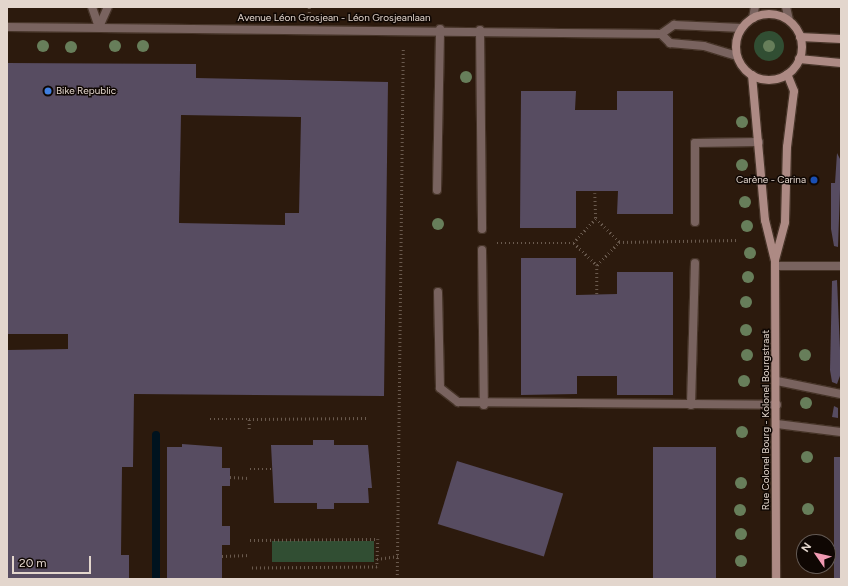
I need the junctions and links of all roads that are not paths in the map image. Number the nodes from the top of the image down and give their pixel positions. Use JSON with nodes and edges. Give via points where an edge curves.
{"nodes":[{"id":1,"x":92,"y":7,"type":"edge"},
{"id":2,"x":108,"y":7,"type":"edge"},
{"id":3,"x":756,"y":7,"type":"edge"},
{"id":4,"x":786,"y":7,"type":"edge"},
{"id":5,"x":753,"y":18,"type":"junction"},
{"id":6,"x":788,"y":20,"type":"junction"},
{"id":7,"x":7,"y":27,"type":"edge"},
{"id":8,"x":99,"y":27,"type":"junction"},
{"id":9,"x":742,"y":28,"type":"junction"},
{"id":10,"x":440,"y":29,"type":"junction"},
{"id":11,"x":480,"y":30,"type":"junction"},
{"id":12,"x":661,"y":34,"type":"junction"},
{"id":13,"x":800,"y":37,"type":"junction"},
{"id":14,"x":841,"y":39,"type":"edge"},
{"id":15,"x":737,"y":56,"type":"junction"},
{"id":16,"x":799,"y":59,"type":"junction"},
{"id":17,"x":841,"y":63,"type":"edge"},
{"id":18,"x":787,"y":74,"type":"junction"},
{"id":19,"x":752,"y":75,"type":"junction"},
{"id":20,"x":759,"y":142,"type":"junction"},
{"id":21,"x":437,"y":190,"type":"dead end"},
{"id":22,"x":695,"y":222,"type":"road end"},
{"id":23,"x":482,"y":230,"type":"road end"},
{"id":24,"x":482,"y":250,"type":"dead end"},
{"id":25,"x":695,"y":263,"type":"road end"},
{"id":26,"x":775,"y":263,"type":"junction"},
{"id":27,"x":841,"y":266,"type":"edge"},
{"id":28,"x":438,"y":292,"type":"dead end"},
{"id":29,"x":776,"y":381,"type":"junction"},
{"id":30,"x":841,"y":394,"type":"edge"},
{"id":31,"x":484,"y":404,"type":"junction"},
{"id":32,"x":691,"y":405,"type":"junction"},
{"id":33,"x":777,"y":405,"type":"junction"},
{"id":34,"x":777,"y":424,"type":"junction"},
{"id":35,"x":841,"y":432,"type":"edge"},
{"id":36,"x":776,"y":579,"type":"edge"}],
"edges":[{"from":1,"to":8,"type":"street"},
{"from":2,"to":8,"type":"street"},
{"from":3,"to":5,"type":"street"},
{"from":4,"to":6,"type":"street"},
{"from":5,"to":6,"type":"street","via":[[771,14]]},
{"from":5,"to":9,"type":"street"},
{"from":6,"to":13,"type":"street"},
{"from":7,"to":8,"type":"street","name":"Avenue Léon Grosjean - Léon Grosjeanlaan"},
{"from":8,"to":10,"type":"street","name":"Avenue Léon Grosjean - Léon Grosjeanlaan"},
{"from":9,"to":12,"type":"street","name":"Avenue Léon Grosjean - Léon Grosjeanlaan","via":[[674,26]]},
{"from":9,"to":15,"type":"street","via":[[738,36]]},
{"from":10,"to":11,"type":"street","name":"Avenue Léon Grosjean - Léon Grosjeanlaan"},
{"from":10,"to":21,"type":"street"},
{"from":11,"to":12,"type":"street","name":"Avenue Léon Grosjean - Léon Grosjeanlaan"},
{"from":11,"to":23,"type":"street"},
{"from":12,"to":15,"type":"street","name":"Avenue Léon Grosjean - Léon Grosjeanlaan","via":[[670,43],[704,46]]},
{"from":13,"to":14,"type":"street"},
{"from":13,"to":16,"type":"street"},
{"from":15,"to":19,"type":"street"},
{"from":16,"to":17,"type":"street"},
{"from":16,"to":18,"type":"street"},
{"from":18,"to":19,"type":"street","via":[[770,80]]},
{"from":18,"to":26,"type":"street","name":"Rue Colonel Bourg - Kolonel Bourgstraat","via":[[794,91],[787,147],[785,222]]},
{"from":19,"to":20,"type":"street","name":"Rue Colonel Bourg - Kolonel Bourgstraat"},
{"from":20,"to":22,"type":"street","via":[[695,143]]},
{"from":20,"to":26,"type":"street","name":"Rue Colonel Bourg - Kolonel Bourgstraat","via":[[765,220]]},
{"from":24,"to":31,"type":"street"},
{"from":25,"to":32,"type":"street"},
{"from":26,"to":27,"type":"street"},
{"from":26,"to":29,"type":"street","name":"Rue Colonel Bourg - Kolonel Bourgstraat"},
{"from":28,"to":31,"type":"street","via":[[440,388],[458,402]]},
{"from":29,"to":30,"type":"street"},
{"from":29,"to":33,"type":"street","name":"Rue Colonel Bourg - Kolonel Bourgstraat"},
{"from":31,"to":32,"type":"street"},
{"from":32,"to":33,"type":"street"},
{"from":33,"to":34,"type":"street","name":"Rue Colonel Bourg - Kolonel Bourgstraat"},
{"from":34,"to":35,"type":"street"},
{"from":34,"to":36,"type":"street","name":"Rue Colonel Bourg - Kolonel Bourgstraat"}]}
